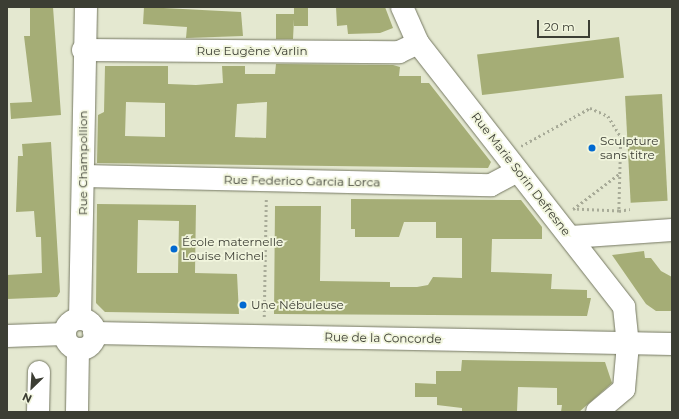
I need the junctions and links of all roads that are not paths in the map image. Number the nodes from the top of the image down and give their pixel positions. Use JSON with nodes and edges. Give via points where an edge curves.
{"nodes":[{"id":1,"x":86,"y":7,"type":"edge"},
{"id":2,"x":402,"y":7,"type":"edge"},
{"id":3,"x":418,"y":43,"type":"junction"},
{"id":4,"x":83,"y":50,"type":"junction"},
{"id":5,"x":511,"y":163,"type":"junction"},
{"id":6,"x":84,"y":176,"type":"junction"},
{"id":7,"x":672,"y":230,"type":"edge"},
{"id":8,"x":571,"y":237,"type":"junction"},
{"id":9,"x":87,"y":326,"type":"junction"},
{"id":10,"x":7,"y":336,"type":"edge"},
{"id":11,"x":71,"y":342,"type":"junction"},
{"id":12,"x":628,"y":344,"type":"junction"},
{"id":13,"x":672,"y":344,"type":"edge"},
{"id":14,"x":39,"y":372,"type":"dead end"},
{"id":15,"x":38,"y":412,"type":"edge"},
{"id":16,"x":77,"y":412,"type":"edge"},
{"id":17,"x":597,"y":412,"type":"edge"}],
"edges":[{"from":1,"to":4,"type":"street","name":"Rue Champollion"},
{"from":2,"to":3,"type":"street","name":"Rue Marie Sorin Defresne"},
{"from":3,"to":4,"type":"street","name":"Rue Eugène Varlin","via":[[400,52]]},
{"from":3,"to":5,"type":"street","name":"Rue Marie Sorin Defresne"},
{"from":4,"to":6,"type":"street","name":"Rue Champollion"},
{"from":5,"to":6,"type":"street","name":"Rue Federico Garcia Lorca","via":[[491,185]]},
{"from":5,"to":8,"type":"street","name":"Rue Marie Sorin Defresne"},
{"from":6,"to":9,"type":"street","name":"Rue Champollion"},
{"from":7,"to":8,"type":"street"},
{"from":8,"to":12,"type":"street","name":"Rue Marie Sorin Defresne","via":[[624,307]]},
{"from":9,"to":11,"type":"street","via":[[67,327]]},
{"from":9,"to":12,"type":"street","name":"Rue de la Concorde","via":[[264,336]]},
{"from":10,"to":11,"type":"street"},
{"from":11,"to":16,"type":"street"},
{"from":12,"to":13,"type":"street","name":"Rue de la Concorde"},
{"from":12,"to":17,"type":"street","name":"Rue Marie Sorin Defresne","via":[[624,389]]},
{"from":14,"to":15,"type":"street"}]}
